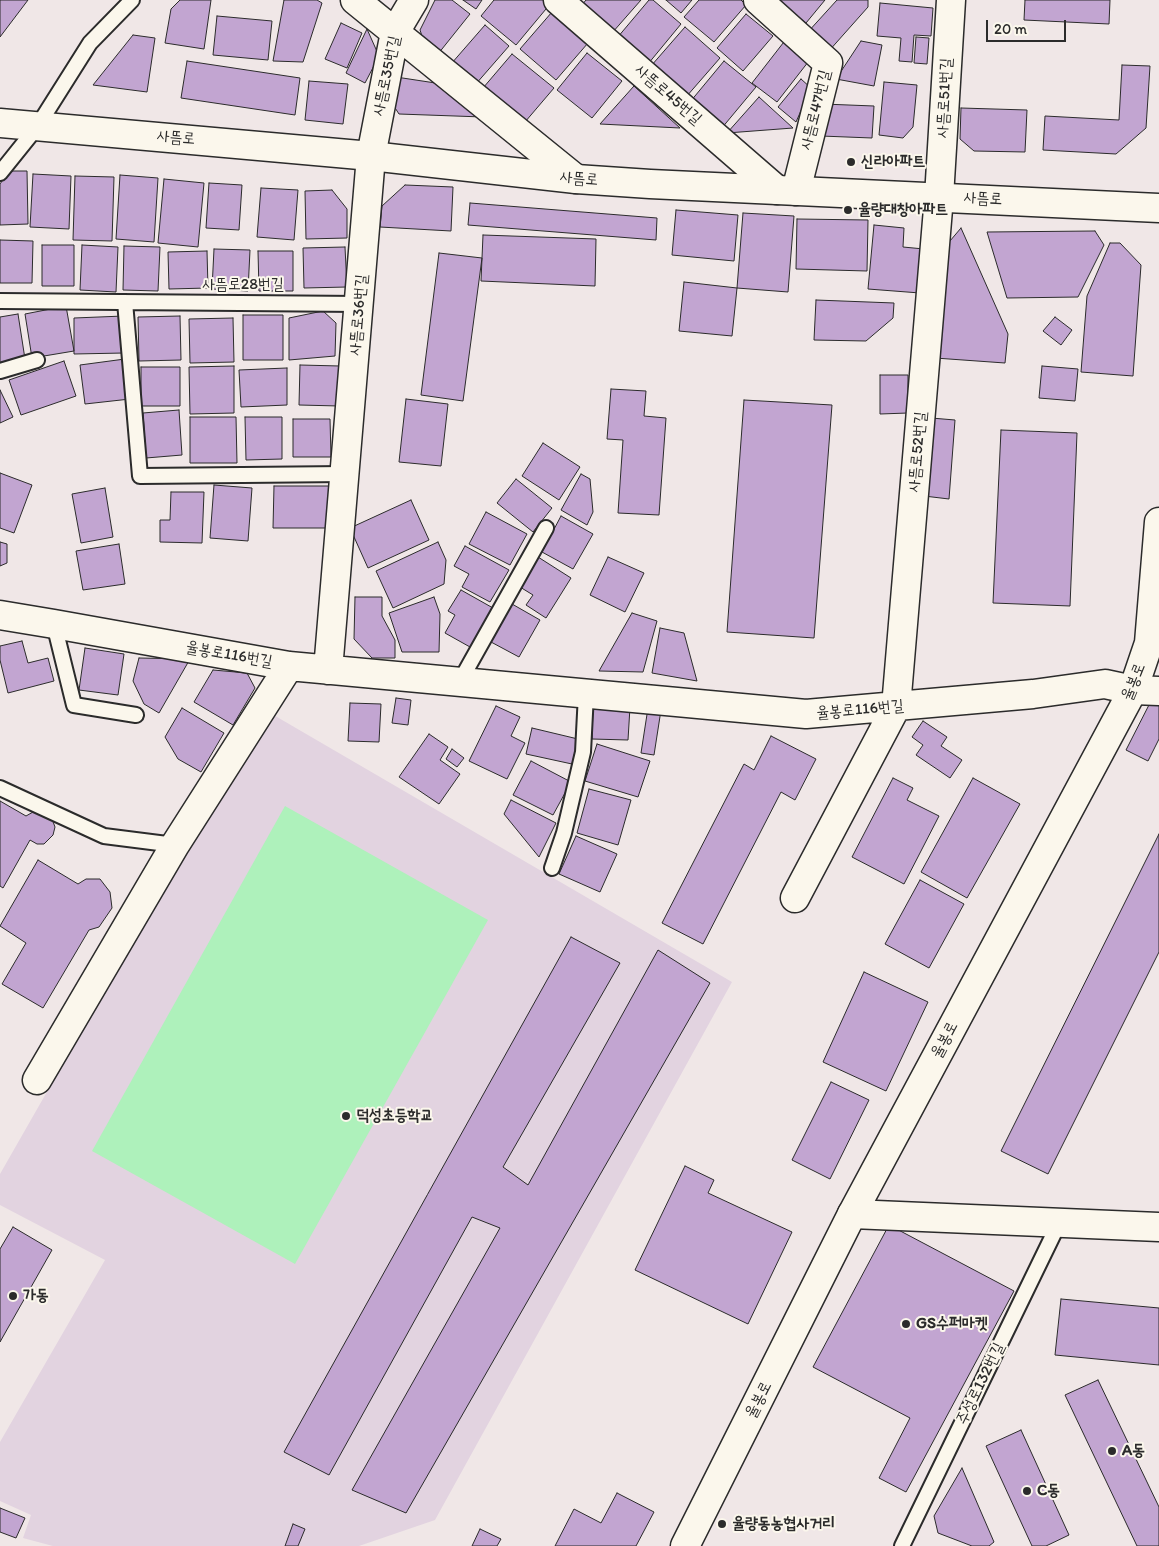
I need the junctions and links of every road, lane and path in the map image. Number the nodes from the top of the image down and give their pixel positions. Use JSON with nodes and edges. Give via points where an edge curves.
{"nodes":[{"id":1,"x":132,"y":0,"type":"edge"},
{"id":2,"x":355,"y":0,"type":"edge"},
{"id":3,"x":414,"y":0,"type":"edge"},
{"id":4,"x":558,"y":0,"type":"edge"},
{"id":5,"x":758,"y":0,"type":"edge"},
{"id":6,"x":950,"y":0,"type":"edge"},
{"id":7,"x":395,"y":32,"type":"junction"},
{"id":8,"x":0,"y":123,"type":"edge"},
{"id":9,"x":37,"y":127,"type":"junction"},
{"id":10,"x":371,"y":156,"type":"junction"},
{"id":11,"x":0,"y":173,"type":"edge"},
{"id":12,"x":576,"y":179,"type":"junction"},
{"id":13,"x":786,"y":190,"type":"junction"},
{"id":14,"x":939,"y":197,"type":"junction"},
{"id":15,"x":1159,"y":208,"type":"edge"},
{"id":16,"x":0,"y":301,"type":"edge"},
{"id":17,"x":125,"y":302,"type":"junction"},
{"id":18,"x":360,"y":304,"type":"junction"},
{"id":19,"x":36,"y":360,"type":"dead end"},
{"id":20,"x":0,"y":371,"type":"edge"},
{"id":21,"x":345,"y":474,"type":"junction"},
{"id":22,"x":1159,"y":522,"type":"edge"},
{"id":23,"x":546,"y":528,"type":"dead end"},
{"id":24,"x":0,"y":615,"type":"edge"},
{"id":25,"x":54,"y":624,"type":"junction"},
{"id":26,"x":289,"y":666,"type":"junction"},
{"id":27,"x":328,"y":670,"type":"junction"},
{"id":28,"x":459,"y":683,"type":"junction"},
{"id":29,"x":1146,"y":690,"type":"edge"},
{"id":30,"x":586,"y":694,"type":"junction"},
{"id":31,"x":896,"y":707,"type":"junction"},
{"id":32,"x":136,"y":715,"type":"dead end"},
{"id":33,"x":0,"y":788,"type":"edge"},
{"id":34,"x":176,"y":845,"type":"junction"},
{"id":35,"x":552,"y":868,"type":"dead end"},
{"id":36,"x":796,"y":898,"type":"dead end"},
{"id":37,"x":37,"y":1080,"type":"dead end"},
{"id":38,"x":852,"y":1214,"type":"junction"},
{"id":39,"x":1059,"y":1223,"type":"junction"},
{"id":40,"x":1159,"y":1227,"type":"edge"},
{"id":41,"x":685,"y":1546,"type":"edge"},
{"id":42,"x":902,"y":1546,"type":"edge"}],
"edges":[{"from":1,"to":9,"type":"lane","via":[[90,43]]},
{"from":2,"to":7,"type":"street"},
{"from":3,"to":7,"type":"street","name":"사뜸로35번길"},
{"from":4,"to":13,"type":"street","name":"사뜸로45번길"},
{"from":5,"to":13,"type":"street","name":"사뜸로47번길","via":[[828,63]]},
{"from":6,"to":14,"type":"street","name":"사뜸로51번길"},
{"from":7,"to":10,"type":"street","name":"사뜸로35번길"},
{"from":7,"to":12,"type":"street"},
{"from":8,"to":9,"type":"street","name":"사뜸로"},
{"from":9,"to":10,"type":"street","name":"사뜸로"},
{"from":9,"to":11,"type":"lane"},
{"from":10,"to":12,"type":"street","name":"사뜸로"},
{"from":10,"to":18,"type":"street","name":"사뜸로36번길"},
{"from":12,"to":13,"type":"street","name":"사뜸로"},
{"from":13,"to":14,"type":"street","name":"사뜸로"},
{"from":14,"to":15,"type":"street","name":"사뜸로"},
{"from":14,"to":31,"type":"street","name":"사뜸로52번길"},
{"from":16,"to":17,"type":"lane","name":"사뜸로28번길"},
{"from":17,"to":18,"type":"lane","name":"사뜸로28번길"},
{"from":17,"to":21,"type":"lane","via":[[140,476]]},
{"from":18,"to":21,"type":"street","name":"사뜸로36번길"},
{"from":19,"to":20,"type":"lane"},
{"from":21,"to":27,"type":"street","name":"사뜸로36번길"},
{"from":22,"to":29,"type":"street","name":"율봉로"},
{"from":23,"to":28,"type":"lane"},
{"from":24,"to":25,"type":"street","name":"율봉로116번길"},
{"from":25,"to":26,"type":"street","name":"율봉로116번길"},
{"from":25,"to":32,"type":"lane","via":[[74,705]]},
{"from":26,"to":27,"type":"street","name":"율봉로116번길"},
{"from":26,"to":34,"type":"street"},
{"from":27,"to":28,"type":"street","name":"율봉로116번길"},
{"from":28,"to":30,"type":"street","name":"율봉로116번길"},
{"from":29,"to":31,"type":"street","name":"율봉로116번길","via":[[1104,684]]},
{"from":29,"to":38,"type":"street","name":"율봉로"},
{"from":30,"to":31,"type":"street","name":"율봉로116번길","via":[[806,714]]},
{"from":30,"to":35,"type":"lane","via":[[583,752],[564,833]]},
{"from":31,"to":36,"type":"street"},
{"from":33,"to":34,"type":"lane","via":[[104,836]]},
{"from":34,"to":37,"type":"street"},
{"from":38,"to":39,"type":"street"},
{"from":38,"to":41,"type":"street","name":"율봉로"},
{"from":39,"to":40,"type":"street"},
{"from":39,"to":42,"type":"lane","name":"주성로132번길"}]}
